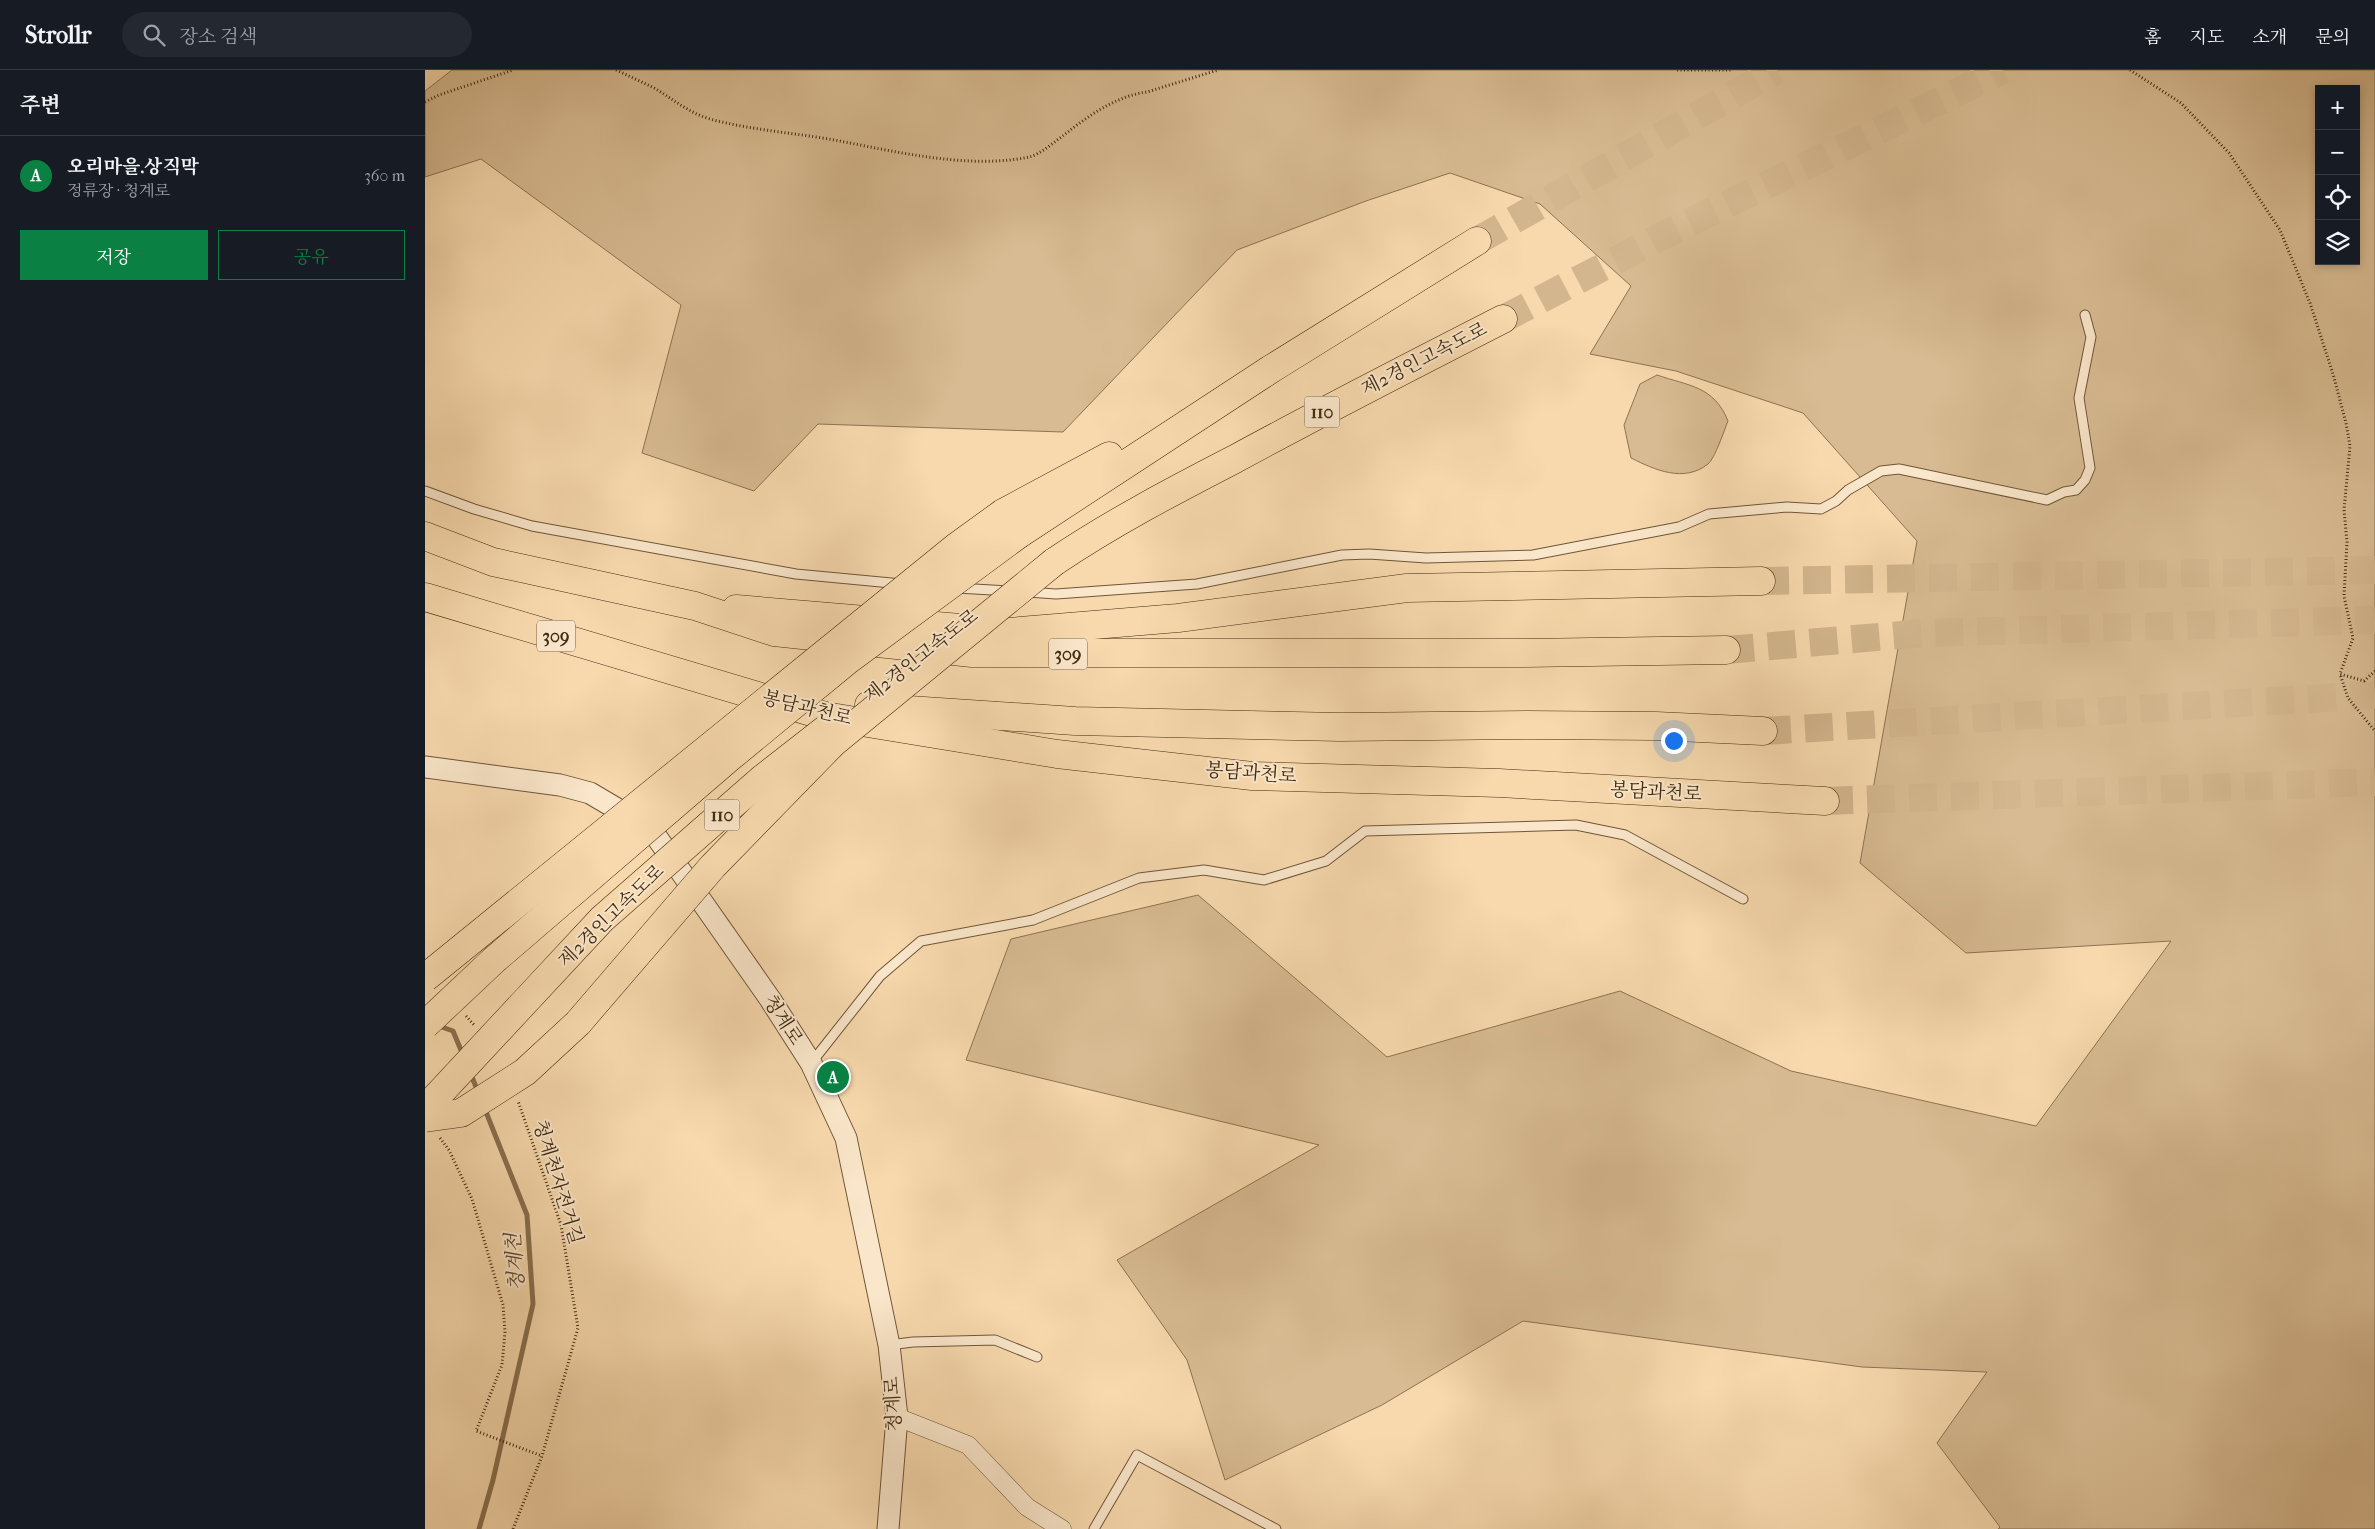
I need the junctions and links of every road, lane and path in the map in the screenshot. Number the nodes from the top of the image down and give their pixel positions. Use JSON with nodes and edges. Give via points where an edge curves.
{"nodes":[{"id":1,"x":513,"y":70,"type":"edge"},
{"id":2,"x":617,"y":70,"type":"edge"},
{"id":3,"x":1218,"y":70,"type":"edge"},
{"id":4,"x":1677,"y":70,"type":"edge"},
{"id":5,"x":1733,"y":70,"type":"edge"},
{"id":6,"x":2130,"y":70,"type":"edge"},
{"id":7,"x":425,"y":102,"type":"edge"},
{"id":8,"x":1477,"y":241,"type":"tunnel mouth"},
{"id":9,"x":2085,"y":314,"type":"dead end"},
{"id":10,"x":1503,"y":319,"type":"tunnel mouth"},
{"id":11,"x":1271,"y":369,"type":"junction"},
{"id":12,"x":425,"y":490,"type":"edge"},
{"id":13,"x":425,"y":536,"type":"edge"},
{"id":14,"x":1054,"y":562,"type":"junction"},
{"id":15,"x":1761,"y":581,"type":"tunnel mouth"},
{"id":16,"x":425,"y":597,"type":"edge"},
{"id":17,"x":695,"y":606,"type":"junction"},
{"id":18,"x":1726,"y":650,"type":"tunnel mouth"},
{"id":19,"x":2375,"y":671,"type":"edge"},
{"id":20,"x":687,"y":674,"type":"junction"},
{"id":21,"x":2340,"y":674,"type":"junction"},
{"id":22,"x":1763,"y":731,"type":"tunnel mouth"},
{"id":23,"x":2375,"y":731,"type":"edge"},
{"id":24,"x":425,"y":767,"type":"edge"},
{"id":25,"x":1825,"y":801,"type":"tunnel mouth"},
{"id":26,"x":1743,"y":899,"type":"dead end"},
{"id":27,"x":425,"y":978,"type":"edge"},
{"id":28,"x":463,"y":1014,"type":"dead end"},
{"id":29,"x":425,"y":1025,"type":"edge"},
{"id":30,"x":480,"y":1033,"type":"dead end"},
{"id":31,"x":811,"y":1063,"type":"junction"},
{"id":32,"x":515,"y":1094,"type":"dead end"},
{"id":33,"x":425,"y":1109,"type":"edge"},
{"id":34,"x":432,"y":1127,"type":"edge"},
{"id":35,"x":889,"y":1345,"type":"junction"},
{"id":36,"x":1037,"y":1357,"type":"dead end"},
{"id":37,"x":897,"y":1418,"type":"junction"},
{"id":38,"x":542,"y":1456,"type":"junction"},
{"id":39,"x":513,"y":1529,"type":"edge"},
{"id":40,"x":888,"y":1529,"type":"edge"},
{"id":41,"x":1062,"y":1529,"type":"edge"},
{"id":42,"x":1094,"y":1529,"type":"edge"},
{"id":43,"x":1277,"y":1529,"type":"edge"}],
"edges":[{"from":1,"to":7,"type":"path"},
{"from":2,"to":3,"type":"path","via":[[710,119],[867,148],[977,161],[1031,156],[1110,103]]},
{"from":4,"to":5,"type":"path"},
{"from":6,"to":21,"type":"path","via":[[2181,103],[2229,153],[2280,230],[2311,303],[2333,374],[2350,446],[2344,510],[2347,542],[2344,596],[2353,638]]},
{"from":8,"to":11,"type":"highway","name":"제2경인고속도로","number":"110"},
{"from":9,"to":12,"type":"lane","via":[[2091,337],[2079,398],[2090,468],[2076,490],[2047,500],[1899,468],[1881,471],[1821,508],[1762,508],[1709,514],[1679,527],[1533,555],[1426,558],[1342,555],[1197,584],[1056,594],[796,574],[532,526]]},
{"from":10,"to":14,"type":"highway","name":"제2경인고속도로","number":"110","via":[[1345,399],[1143,508]]},
{"from":11,"to":27,"type":"highway","bridge":true,"via":[[1003,514],[949,553]]},
{"from":11,"to":29,"type":"highway","name":"제2경인고속도로","number":"110","bridge":true,"via":[[1019,534],[848,660],[494,960]]},
{"from":13,"to":17,"type":"highway","number":"309","via":[[493,562]]},
{"from":14,"to":33,"type":"highway","name":"제2경인고속도로","number":"110","bridge":true,"via":[[974,615],[755,786],[602,919]]},
{"from":14,"to":34,"type":"highway","bridge":true,"via":[[833,743],[713,866],[578,1023],[525,1072],[461,1113]]},
{"from":15,"to":17,"type":"highway","via":[[1407,588],[1178,618],[1008,632]]},
{"from":16,"to":20,"type":"highway","name":"봉담과천로","number":"309"},
{"from":17,"to":18,"type":"highway","number":"309","via":[[774,632],[972,653]]},
{"from":19,"to":21,"type":"path","via":[[2364,681]]},
{"from":20,"to":22,"type":"highway","name":"봉담과천로","number":"309","via":[[893,709],[1075,722],[1340,727],[1656,726]]},
{"from":20,"to":25,"type":"highway","name":"봉담과천로","via":[[825,716],[1057,754],[1252,776],[1499,783]]},
{"from":21,"to":23,"type":"path","via":[[2348,698]]},
{"from":24,"to":31,"type":"street","name":"청계로","via":[[559,785],[590,793],[651,829],[770,998]]},
{"from":26,"to":31,"type":"lane","via":[[1625,835],[1576,825],[1365,831],[1326,861],[1264,880],[1204,870],[1139,878],[1033,920],[921,941],[880,976]]},
{"from":28,"to":30,"type":"path","via":[[470,1018]]},
{"from":31,"to":35,"type":"street","name":"청계로","via":[[846,1138]]},
{"from":32,"to":38,"type":"path","name":"청계천자전거길","via":[[561,1225],[578,1328]]},
{"from":34,"to":38,"type":"path","via":[[449,1150],[472,1199],[503,1305],[502,1365],[475,1431]]},
{"from":35,"to":36,"type":"lane","via":[[995,1340]]},
{"from":35,"to":37,"type":"street","name":"청계로"},
{"from":37,"to":40,"type":"street","name":"청계로"},
{"from":37,"to":41,"type":"street","via":[[968,1445],[1027,1507]]},
{"from":38,"to":39,"type":"path","name":"청계천자전거길"},
{"from":42,"to":43,"type":"lane","via":[[1137,1455]]}]}
